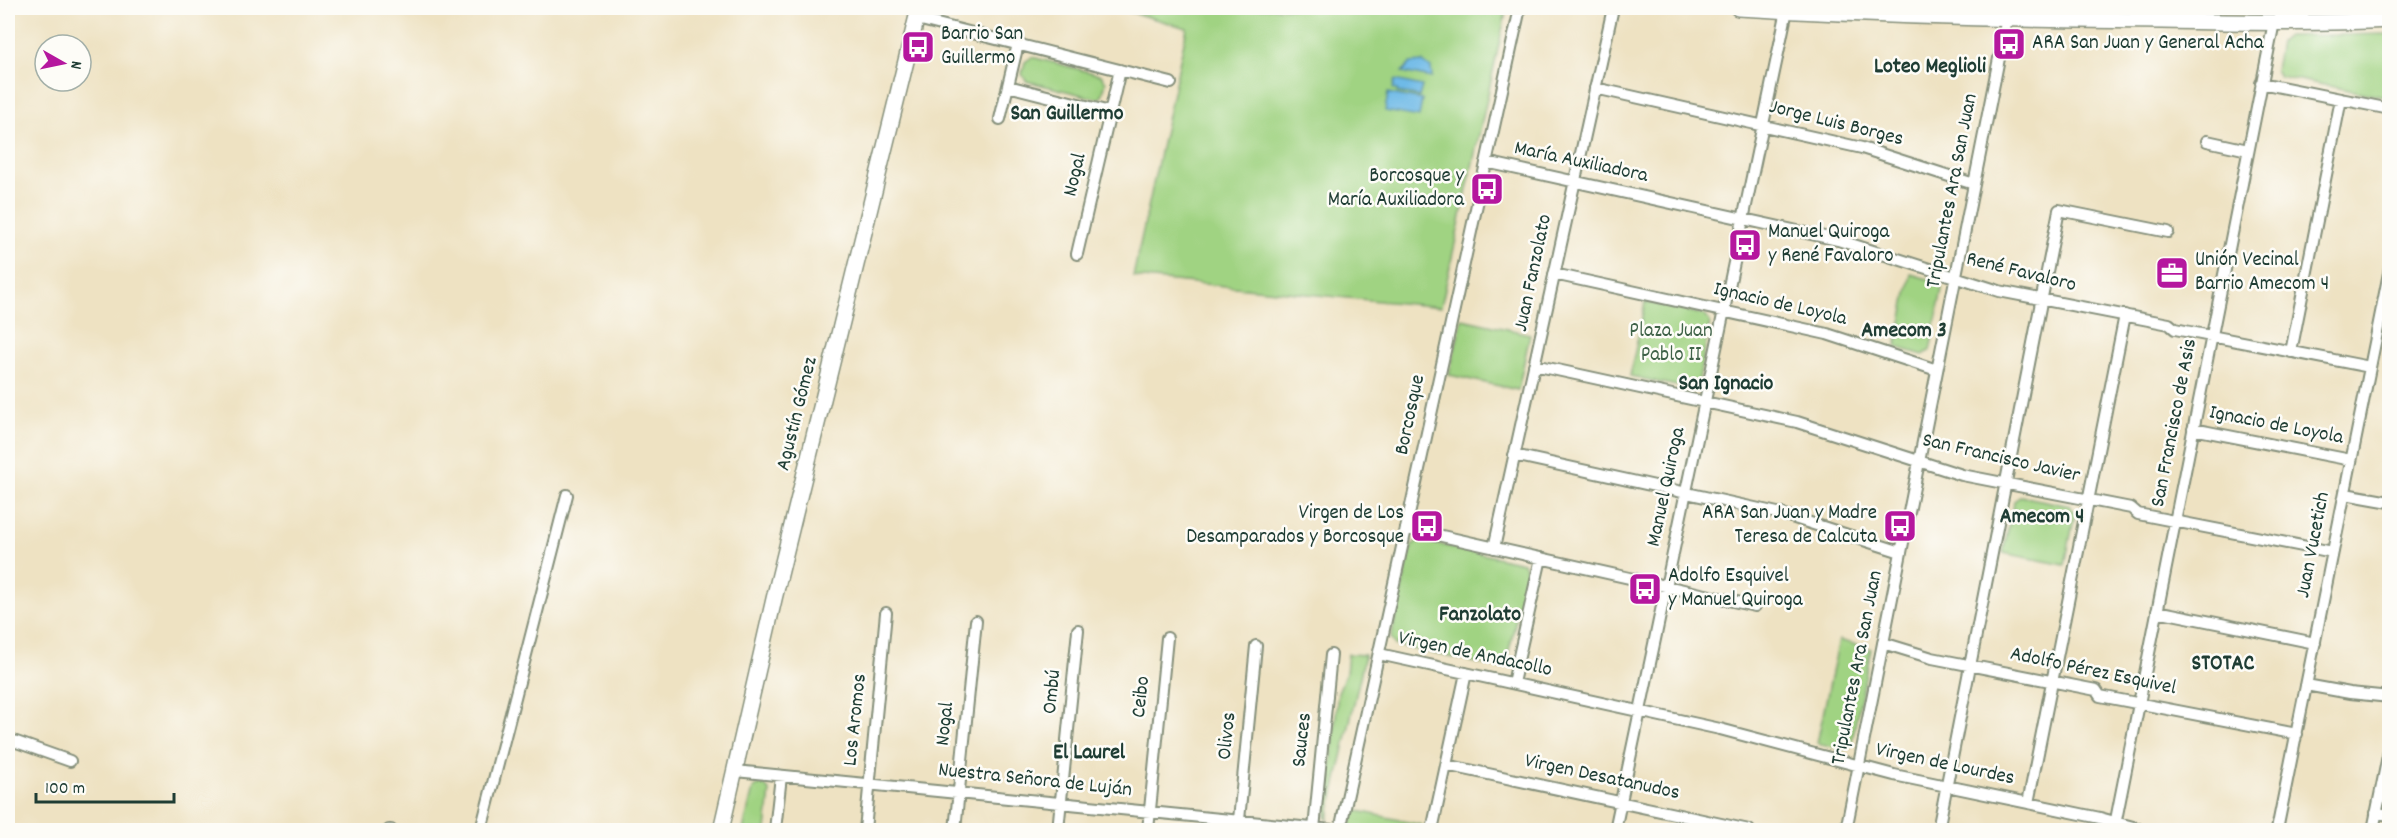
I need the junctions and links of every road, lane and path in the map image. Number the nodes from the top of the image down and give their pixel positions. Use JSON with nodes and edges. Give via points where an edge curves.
{"nodes":[{"id":1,"x":1520,"y":8,"type":"edge"},
{"id":2,"x":1613,"y":8,"type":"edge"},
{"id":3,"x":1738,"y":8,"type":"edge"},
{"id":4,"x":1787,"y":10,"type":"junction"},
{"id":5,"x":1838,"y":10,"type":"edge"},
{"id":6,"x":918,"y":13,"type":"edge"},
{"id":7,"x":2007,"y":18,"type":"junction"},
{"id":8,"x":2390,"y":20,"type":"edge"},
{"id":9,"x":2274,"y":22,"type":"junction"},
{"id":10,"x":1018,"y":44,"type":"junction"},
{"id":11,"x":1120,"y":70,"type":"junction"},
{"id":12,"x":1171,"y":83,"type":"dead end"},
{"id":13,"x":2261,"y":84,"type":"junction"},
{"id":14,"x":1008,"y":86,"type":"junction"},
{"id":15,"x":1595,"y":88,"type":"junction"},
{"id":16,"x":2341,"y":99,"type":"junction"},
{"id":17,"x":2390,"y":109,"type":"edge"},
{"id":18,"x":1110,"y":112,"type":"junction"},
{"id":19,"x":1000,"y":119,"type":"dead end"},
{"id":20,"x":1762,"y":126,"type":"junction"},
{"id":21,"x":2207,"y":141,"type":"dead end"},
{"id":22,"x":2248,"y":150,"type":"junction"},
{"id":23,"x":1486,"y":162,"type":"junction"},
{"id":24,"x":1575,"y":182,"type":"junction"},
{"id":25,"x":1974,"y":184,"type":"junction"},
{"id":26,"x":1667,"y":202,"type":"joint"},
{"id":27,"x":1743,"y":219,"type":"junction"},
{"id":28,"x":2168,"y":232,"type":"dead end"},
{"id":29,"x":1077,"y":254,"type":"dead end"},
{"id":30,"x":2390,"y":268,"type":"edge"},
{"id":31,"x":1554,"y":274,"type":"junction"},
{"id":32,"x":1956,"y":277,"type":"junction"},
{"id":33,"x":2042,"y":299,"type":"junction"},
{"id":34,"x":2386,"y":307,"type":"edge"},
{"id":35,"x":1724,"y":311,"type":"junction"},
{"id":36,"x":2125,"y":315,"type":"junction"},
{"id":37,"x":2211,"y":336,"type":"junction"},
{"id":38,"x":2291,"y":352,"type":"junction"},
{"id":39,"x":1534,"y":365,"type":"junction"},
{"id":40,"x":2370,"y":367,"type":"junction"},
{"id":41,"x":1937,"y":370,"type":"junction"},
{"id":42,"x":1705,"y":402,"type":"junction"},
{"id":43,"x":2193,"y":429,"type":"junction"},
{"id":44,"x":1514,"y":455,"type":"junction"},
{"id":45,"x":2351,"y":460,"type":"junction"},
{"id":46,"x":1919,"y":461,"type":"junction"},
{"id":47,"x":2006,"y":483,"type":"junction"},
{"id":48,"x":1686,"y":493,"type":"junction"},
{"id":49,"x":2345,"y":494,"type":"junction"},
{"id":50,"x":567,"y":495,"type":"dead end"},
{"id":51,"x":2088,"y":500,"type":"junction"},
{"id":52,"x":2390,"y":502,"type":"edge"},
{"id":53,"x":2175,"y":521,"type":"junction"},
{"id":54,"x":1406,"y":528,"type":"junction"},
{"id":55,"x":1494,"y":548,"type":"junction"},
{"id":56,"x":1901,"y":552,"type":"junction"},
{"id":57,"x":2333,"y":552,"type":"junction"},
{"id":58,"x":1541,"y":558,"type":"junction"},
{"id":59,"x":1666,"y":586,"type":"junction"},
{"id":60,"x":1755,"y":606,"type":"dead end"},
{"id":61,"x":2157,"y":612,"type":"junction"},
{"id":62,"x":886,"y":614,"type":"dead end"},
{"id":63,"x":976,"y":621,"type":"dead end"},
{"id":64,"x":1078,"y":630,"type":"dead end"},
{"id":65,"x":1167,"y":638,"type":"dead end"},
{"id":66,"x":1883,"y":643,"type":"junction"},
{"id":67,"x":2315,"y":643,"type":"junction"},
{"id":68,"x":1256,"y":646,"type":"dead end"},
{"id":69,"x":1378,"y":654,"type":"junction"},
{"id":70,"x":1331,"y":655,"type":"dead end"},
{"id":71,"x":1970,"y":666,"type":"junction"},
{"id":72,"x":1466,"y":673,"type":"junction"},
{"id":73,"x":2052,"y":682,"type":"junction"},
{"id":74,"x":1513,"y":683,"type":"junction"},
{"id":75,"x":2306,"y":685,"type":"junction"},
{"id":76,"x":1563,"y":694,"type":"joint"},
{"id":77,"x":2390,"y":698,"type":"edge"},
{"id":78,"x":2139,"y":703,"type":"junction"},
{"id":79,"x":1640,"y":711,"type":"junction"},
{"id":80,"x":2297,"y":734,"type":"junction"},
{"id":81,"x":8,"y":739,"type":"edge"},
{"id":82,"x":2390,"y":746,"type":"edge"},
{"id":83,"x":70,"y":761,"type":"dead end"},
{"id":84,"x":1446,"y":765,"type":"junction"},
{"id":85,"x":1859,"y":766,"type":"junction"},
{"id":86,"x":735,"y":771,"type":"junction"},
{"id":87,"x":781,"y":776,"type":"junction"},
{"id":88,"x":869,"y":784,"type":"junction"},
{"id":89,"x":1947,"y":786,"type":"junction"},
{"id":90,"x":958,"y":793,"type":"junction"},
{"id":91,"x":1621,"y":802,"type":"junction"},
{"id":92,"x":2028,"y":803,"type":"junction"},
{"id":93,"x":1061,"y":804,"type":"junction"},
{"id":94,"x":1150,"y":812,"type":"junction"},
{"id":95,"x":2376,"y":813,"type":"junction"},
{"id":96,"x":2390,"y":815,"type":"edge"},
{"id":97,"x":1239,"y":826,"type":"edge"},
{"id":98,"x":2115,"y":827,"type":"edge"},
{"id":99,"x":1314,"y":829,"type":"junction"},
{"id":100,"x":481,"y":831,"type":"edge"},
{"id":101,"x":721,"y":831,"type":"edge"},
{"id":102,"x":775,"y":831,"type":"edge"},
{"id":103,"x":865,"y":831,"type":"edge"},
{"id":104,"x":955,"y":831,"type":"edge"},
{"id":105,"x":1058,"y":831,"type":"edge"},
{"id":106,"x":1148,"y":831,"type":"edge"},
{"id":107,"x":1332,"y":831,"type":"edge"},
{"id":108,"x":1340,"y":831,"type":"edge"},
{"id":109,"x":1432,"y":831,"type":"edge"},
{"id":110,"x":1615,"y":831,"type":"edge"},
{"id":111,"x":1749,"y":831,"type":"edge"},
{"id":112,"x":1846,"y":831,"type":"edge"},
{"id":113,"x":1938,"y":831,"type":"edge"},
{"id":114,"x":2144,"y":831,"type":"edge"},
{"id":115,"x":2277,"y":831,"type":"edge"},
{"id":116,"x":2373,"y":831,"type":"edge"}],
"edges":[{"from":1,"to":23,"type":"street","name":"Borcosque"},
{"from":2,"to":15,"type":"street","name":"Juan Fanzolato"},
{"from":3,"to":4,"type":"main road"},
{"from":4,"to":5,"type":"main road"},
{"from":4,"to":20,"type":"street","name":"Manuel Quiroga"},
{"from":5,"to":7,"type":"main road"},
{"from":6,"to":10,"type":"street"},
{"from":6,"to":86,"type":"main road","name":"Agustín Gómez"},
{"from":7,"to":9,"type":"main road"},
{"from":7,"to":25,"type":"street","name":"Tripulantes Ara San Juan"},
{"from":8,"to":9,"type":"main road"},
{"from":9,"to":13,"type":"street","name":"San Francisco de Asis"},
{"from":10,"to":11,"type":"street"},
{"from":10,"to":14,"type":"street"},
{"from":11,"to":12,"type":"street"},
{"from":11,"to":18,"type":"street","name":"Nogal"},
{"from":13,"to":16,"type":"street"},
{"from":13,"to":22,"type":"street","name":"San Francisco de Asis"},
{"from":14,"to":18,"type":"street"},
{"from":14,"to":19,"type":"street"},
{"from":15,"to":20,"type":"street","name":"Jorge Luis Borges"},
{"from":15,"to":24,"type":"street","name":"Juan Fanzolato"},
{"from":16,"to":17,"type":"street"},
{"from":16,"to":38,"type":"street"},
{"from":18,"to":29,"type":"street","name":"Nogal"},
{"from":20,"to":25,"type":"street","name":"Jorge Luis Borges","via":[[1862,148]]},
{"from":20,"to":27,"type":"street","name":"Manuel Quiroga"},
{"from":21,"to":22,"type":"street"},
{"from":22,"to":37,"type":"street","name":"San Francisco de Asis"},
{"from":23,"to":24,"type":"street","name":"María Auxiliadora"},
{"from":23,"to":54,"type":"street","name":"Borcosque"},
{"from":24,"to":26,"type":"street","name":"María Auxiliadora"},
{"from":24,"to":31,"type":"street","name":"Juan Fanzolato"},
{"from":25,"to":32,"type":"street","name":"Tripulantes Ara San Juan"},
{"from":26,"to":27,"type":"street","name":"René Favaloro"},
{"from":27,"to":32,"type":"street","name":"René Favaloro","via":[[1838,240]]},
{"from":27,"to":35,"type":"street","name":"Manuel Quiroga"},
{"from":28,"to":33,"type":"street","via":[[2059,210]]},
{"from":30,"to":34,"type":"street","name":"Juan Vucetich"},
{"from":31,"to":35,"type":"street","name":"Ignacio de Loyola"},
{"from":31,"to":39,"type":"street","name":"Juan Fanzolato"},
{"from":32,"to":33,"type":"street","name":"René Favaloro"},
{"from":32,"to":41,"type":"street","name":"Tripulantes Ara San Juan"},
{"from":33,"to":36,"type":"street","name":"René Favaloro"},
{"from":33,"to":47,"type":"street"},
{"from":34,"to":40,"type":"street","name":"Juan Vucetich"},
{"from":35,"to":41,"type":"street","name":"Ignacio de Loyola","via":[[1827,334]]},
{"from":35,"to":42,"type":"street","name":"Manuel Quiroga"},
{"from":36,"to":37,"type":"street","name":"René Favaloro"},
{"from":36,"to":51,"type":"street"},
{"from":37,"to":38,"type":"street","name":"René Favaloro"},
{"from":37,"to":43,"type":"street","name":"San Francisco de Asis"},
{"from":38,"to":40,"type":"street","name":"René Favaloro"},
{"from":39,"to":42,"type":"street","name":"San Francisco Javier"},
{"from":39,"to":44,"type":"street","name":"Juan Fanzolato"},
{"from":40,"to":45,"type":"street","name":"Juan Vucetich"},
{"from":41,"to":46,"type":"street","name":"Tripulantes Ara San Juan"},
{"from":42,"to":46,"type":"street","name":"San Francisco Javier","via":[[1797,422]]},
{"from":42,"to":48,"type":"street","name":"Manuel Quiroga"},
{"from":43,"to":45,"type":"street","name":"Ignacio de Loyola"},
{"from":43,"to":53,"type":"street","name":"San Francisco de Asis"},
{"from":44,"to":48,"type":"street"},
{"from":44,"to":55,"type":"street","name":"Juan Fanzolato"},
{"from":45,"to":49,"type":"street","name":"Juan Vucetich"},
{"from":46,"to":47,"type":"street","name":"San Francisco Javier","via":[[1962,475]]},
{"from":46,"to":56,"type":"street","name":"Tripulantes Ara San Juan"},
{"from":47,"to":51,"type":"street","name":"San Francisco Javier"},
{"from":47,"to":71,"type":"street"},
{"from":48,"to":56,"type":"street","via":[[1782,514]]},
{"from":48,"to":59,"type":"street","name":"Manuel Quiroga"},
{"from":49,"to":52,"type":"street"},
{"from":49,"to":57,"type":"street","name":"Juan Vucetich"},
{"from":50,"to":100,"type":"street"},
{"from":51,"to":53,"type":"street","name":"San Francisco Javier"},
{"from":51,"to":73,"type":"street"},
{"from":53,"to":57,"type":"street","name":"San Francisco Javier"},
{"from":53,"to":61,"type":"street","name":"San Francisco de Asis"},
{"from":54,"to":55,"type":"street"},
{"from":54,"to":69,"type":"street","name":"Borcosque"},
{"from":55,"to":58,"type":"street"},
{"from":56,"to":66,"type":"street","name":"Tripulantes Ara San Juan"},
{"from":57,"to":67,"type":"street","name":"Juan Vucetich"},
{"from":58,"to":59,"type":"street"},
{"from":58,"to":74,"type":"street"},
{"from":59,"to":60,"type":"street"},
{"from":59,"to":79,"type":"street","name":"Manuel Quiroga"},
{"from":61,"to":67,"type":"street"},
{"from":61,"to":78,"type":"street","name":"San Francisco de Asis"},
{"from":62,"to":88,"type":"street","name":"Los Aromos"},
{"from":63,"to":90,"type":"street","name":"Nogal"},
{"from":64,"to":93,"type":"street","name":"Ombú"},
{"from":65,"to":94,"type":"street","name":"Ceibo"},
{"from":66,"to":71,"type":"street","name":"Adolfo Pérez Esquivel"},
{"from":66,"to":85,"type":"street","name":"Tripulantes Ara San Juan"},
{"from":67,"to":75,"type":"street","name":"Juan Vucetich"},
{"from":68,"to":97,"type":"street","name":"Olivos"},
{"from":69,"to":72,"type":"street","name":"Virgen de Andacollo"},
{"from":69,"to":108,"type":"street","name":"Borcosque"},
{"from":70,"to":99,"type":"street","name":"Sauces"},
{"from":71,"to":73,"type":"street","name":"Adolfo Pérez Esquivel"},
{"from":71,"to":89,"type":"street"},
{"from":72,"to":74,"type":"street","name":"Virgen de Andacollo"},
{"from":72,"to":84,"type":"street"},
{"from":73,"to":78,"type":"street","name":"Adolfo Pérez Esquivel"},
{"from":73,"to":92,"type":"street"},
{"from":74,"to":76,"type":"street","name":"Virgen de Andacollo"},
{"from":75,"to":77,"type":"street"},
{"from":75,"to":80,"type":"street","name":"Juan Vucetich"},
{"from":76,"to":79,"type":"street","name":"Virgen de Lourdes"},
{"from":78,"to":80,"type":"street","name":"Adolfo Pérez Esquivel"},
{"from":78,"to":98,"type":"street","name":"San Francisco de Asis"},
{"from":79,"to":85,"type":"street","name":"Virgen de Lourdes"},
{"from":79,"to":91,"type":"street","name":"Manuel Quiroga"},
{"from":80,"to":115,"type":"street","name":"Juan Vucetich"},
{"from":81,"to":83,"type":"street"},
{"from":82,"to":95,"type":"street"},
{"from":84,"to":91,"type":"street","name":"Virgen Desatanudos"},
{"from":84,"to":109,"type":"street"},
{"from":85,"to":89,"type":"street","name":"Virgen de Lourdes"},
{"from":85,"to":112,"type":"street","name":"Tripulantes Ara San Juan"},
{"from":86,"to":87,"type":"street","name":"Nuestra Señora de Luján"},
{"from":86,"to":101,"type":"main road","name":"Agustín Gómez"},
{"from":87,"to":88,"type":"street","name":"Nuestra Señora de Luján"},
{"from":87,"to":102,"type":"street"},
{"from":88,"to":90,"type":"street","name":"Nuestra Señora de Luján"},
{"from":88,"to":103,"type":"street","name":"Los Aromos"},
{"from":89,"to":92,"type":"street","name":"Virgen de Lourdes"},
{"from":89,"to":113,"type":"street"},
{"from":90,"to":93,"type":"street","name":"Nuestra Señora de Luján"},
{"from":90,"to":104,"type":"street","name":"Nogal"},
{"from":91,"to":110,"type":"street","name":"Manuel Quiroga"},
{"from":91,"to":111,"type":"street","name":"Virgen Desatanudos"},
{"from":92,"to":98,"type":"street","name":"Virgen de Lourdes"},
{"from":93,"to":94,"type":"street","name":"Nuestra Señora de Luján"},
{"from":93,"to":105,"type":"street","name":"Ombú"},
{"from":94,"to":97,"type":"street","name":"Nuestra Señora de Luján"},
{"from":94,"to":106,"type":"street","name":"Ceibo"},
{"from":95,"to":96,"type":"street"},
{"from":95,"to":116,"type":"street"},
{"from":97,"to":99,"type":"street","name":"Nuestra Señora de Luján"},
{"from":98,"to":114,"type":"street","name":"Virgen de Lourdes"},
{"from":99,"to":107,"type":"street","name":"Nuestra Señora de Luján"}]}
